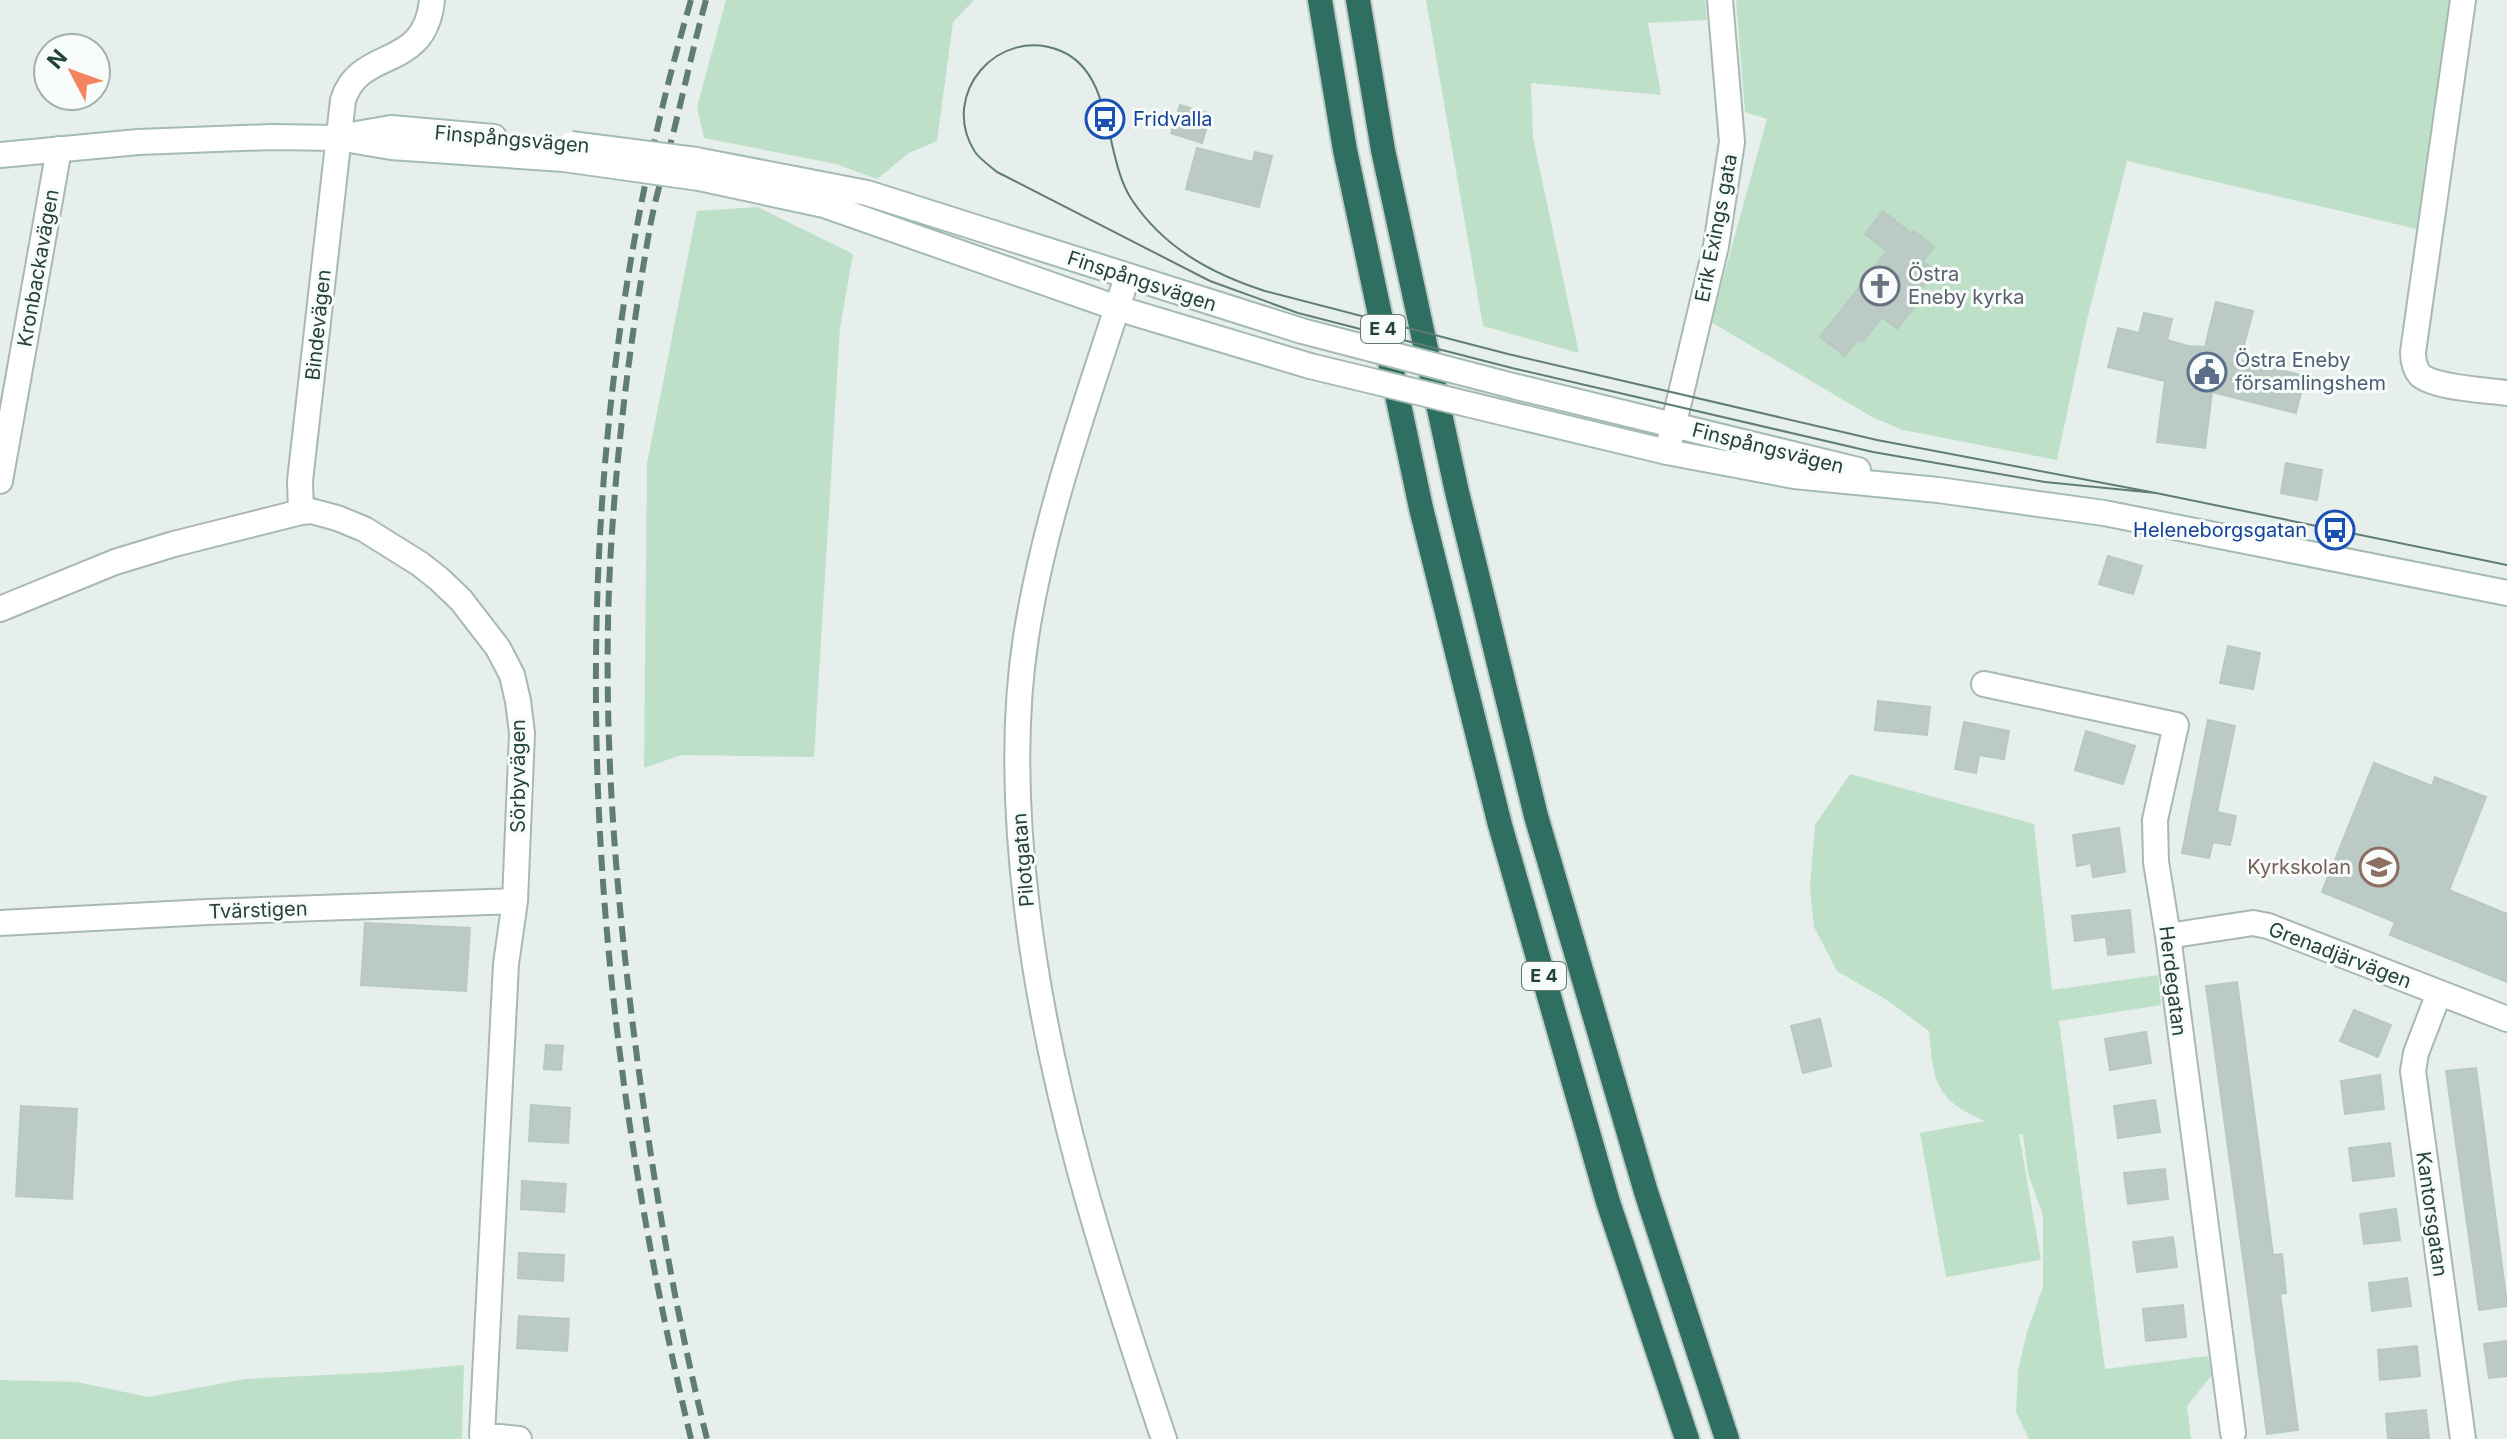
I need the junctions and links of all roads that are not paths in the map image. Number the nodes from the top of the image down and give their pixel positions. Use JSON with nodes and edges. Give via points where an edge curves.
{"nodes":[{"id":1,"x":432,"y":0,"type":"edge"},
{"id":2,"x":1320,"y":0,"type":"edge"},
{"id":3,"x":1358,"y":0,"type":"edge"},
{"id":4,"x":1720,"y":0,"type":"edge"},
{"id":5,"x":2463,"y":0,"type":"edge"},
{"id":6,"x":338,"y":138,"type":"junction"},
{"id":7,"x":59,"y":149,"type":"junction"},
{"id":8,"x":0,"y":155,"type":"edge"},
{"id":9,"x":697,"y":169,"type":"junction"},
{"id":10,"x":1127,"y":277,"type":"junction"},
{"id":11,"x":1117,"y":308,"type":"junction"},
{"id":12,"x":2507,"y":393,"type":"edge"},
{"id":13,"x":6,"y":406,"type":"edge"},
{"id":14,"x":1673,"y":425,"type":"junction"},
{"id":15,"x":1667,"y":452,"type":"junction"},
{"id":16,"x":0,"y":481,"type":"edge"},
{"id":17,"x":1938,"y":490,"type":"junction"},
{"id":18,"x":301,"y":512,"type":"junction"},
{"id":19,"x":2507,"y":593,"type":"edge"},
{"id":20,"x":0,"y":609,"type":"edge"},
{"id":21,"x":1984,"y":684,"type":"dead end"},
{"id":22,"x":515,"y":901,"type":"junction"},
{"id":23,"x":0,"y":923,"type":"edge"},
{"id":24,"x":2168,"y":936,"type":"junction"},
{"id":25,"x":2439,"y":993,"type":"junction"},
{"id":26,"x":2507,"y":1019,"type":"edge"},
{"id":27,"x":2233,"y":1433,"type":"dead end"},
{"id":28,"x":519,"y":1439,"type":"edge"},
{"id":29,"x":1164,"y":1439,"type":"edge"},
{"id":30,"x":1687,"y":1439,"type":"edge"},
{"id":31,"x":1727,"y":1439,"type":"edge"},
{"id":32,"x":2463,"y":1439,"type":"edge"}],
"edges":[{"from":1,"to":6,"type":"street","name":"Bindevägen","via":[[423,35],[360,73],[347,88]]},
{"from":2,"to":30,"type":"highway","number":"E 4","via":[[1345,150],[1421,508],[1500,825],[1608,1202]]},
{"from":3,"to":31,"type":"highway","number":"E 4","via":[[1383,150],[1457,492],[1536,816],[1646,1192]]},
{"from":4,"to":14,"type":"street","name":"Erik Exings gata","via":[[1732,142],[1716,246]]},
{"from":5,"to":12,"type":"street","via":[[2413,352],[2417,372],[2434,382]]},
{"from":6,"to":7,"type":"street","name":"Finspångsvägen","via":[[183,140]]},
{"from":6,"to":9,"type":"street","name":"Finspångsvägen","bridge":true,"via":[[391,147],[564,151]]},
{"from":6,"to":18,"type":"street","name":"Bindevägen","via":[[300,481]]},
{"from":7,"to":8,"type":"street","name":"Finspångsvägen"},
{"from":7,"to":13,"type":"street","name":"Kronbackavägen"},
{"from":9,"to":10,"type":"street","name":"Finspångsvägen","via":[[867,193]]},
{"from":9,"to":11,"type":"street","name":"Finspångsvägen","via":[[824,205]]},
{"from":10,"to":11,"type":"street","name":"Pilotgatan"},
{"from":10,"to":14,"type":"street","name":"Finspångsvägen","bridge":true,"via":[[1302,331]]},
{"from":11,"to":15,"type":"street","name":"Finspångsvägen","bridge":true,"via":[[1310,366]]},
{"from":11,"to":29,"type":"street","name":"Pilotgatan","via":[[1034,589],[1020,688],[1018,806],[1036,983],[1052,1057],[1094,1227]]},
{"from":13,"to":16,"type":"street","name":"Kronbackavägen"},
{"from":14,"to":15,"type":"street","name":"Erik Exings gata"},
{"from":14,"to":17,"type":"street","name":"Finspångsvägen"},
{"from":15,"to":17,"type":"street","name":"Finspångsvägen","via":[[1794,476]]},
{"from":17,"to":19,"type":"street","name":"Finspångsvägen","via":[[2104,513]]},
{"from":18,"to":20,"type":"street","name":"Sörbyvägen","via":[[115,562]]},
{"from":18,"to":22,"type":"street","name":"Sörbyvägen","via":[[364,529],[420,564],[461,600],[498,648],[512,675],[522,733]]},
{"from":21,"to":24,"type":"street","name":"Herdegatan","via":[[2176,725],[2155,820]]},
{"from":22,"to":23,"type":"street","name":"Tvärstigen"},
{"from":22,"to":28,"type":"street","name":"Sörbyvägen","via":[[506,964],[482,1435]]},
{"from":24,"to":25,"type":"street","name":"Grenadjärvägen","via":[[2253,923],[2268,926]]},
{"from":24,"to":27,"type":"street","name":"Herdegatan"},
{"from":25,"to":26,"type":"street","name":"Grenadjärvägen"},
{"from":25,"to":32,"type":"street","name":"Kantorsgatan","via":[[2413,1071]]}]}
